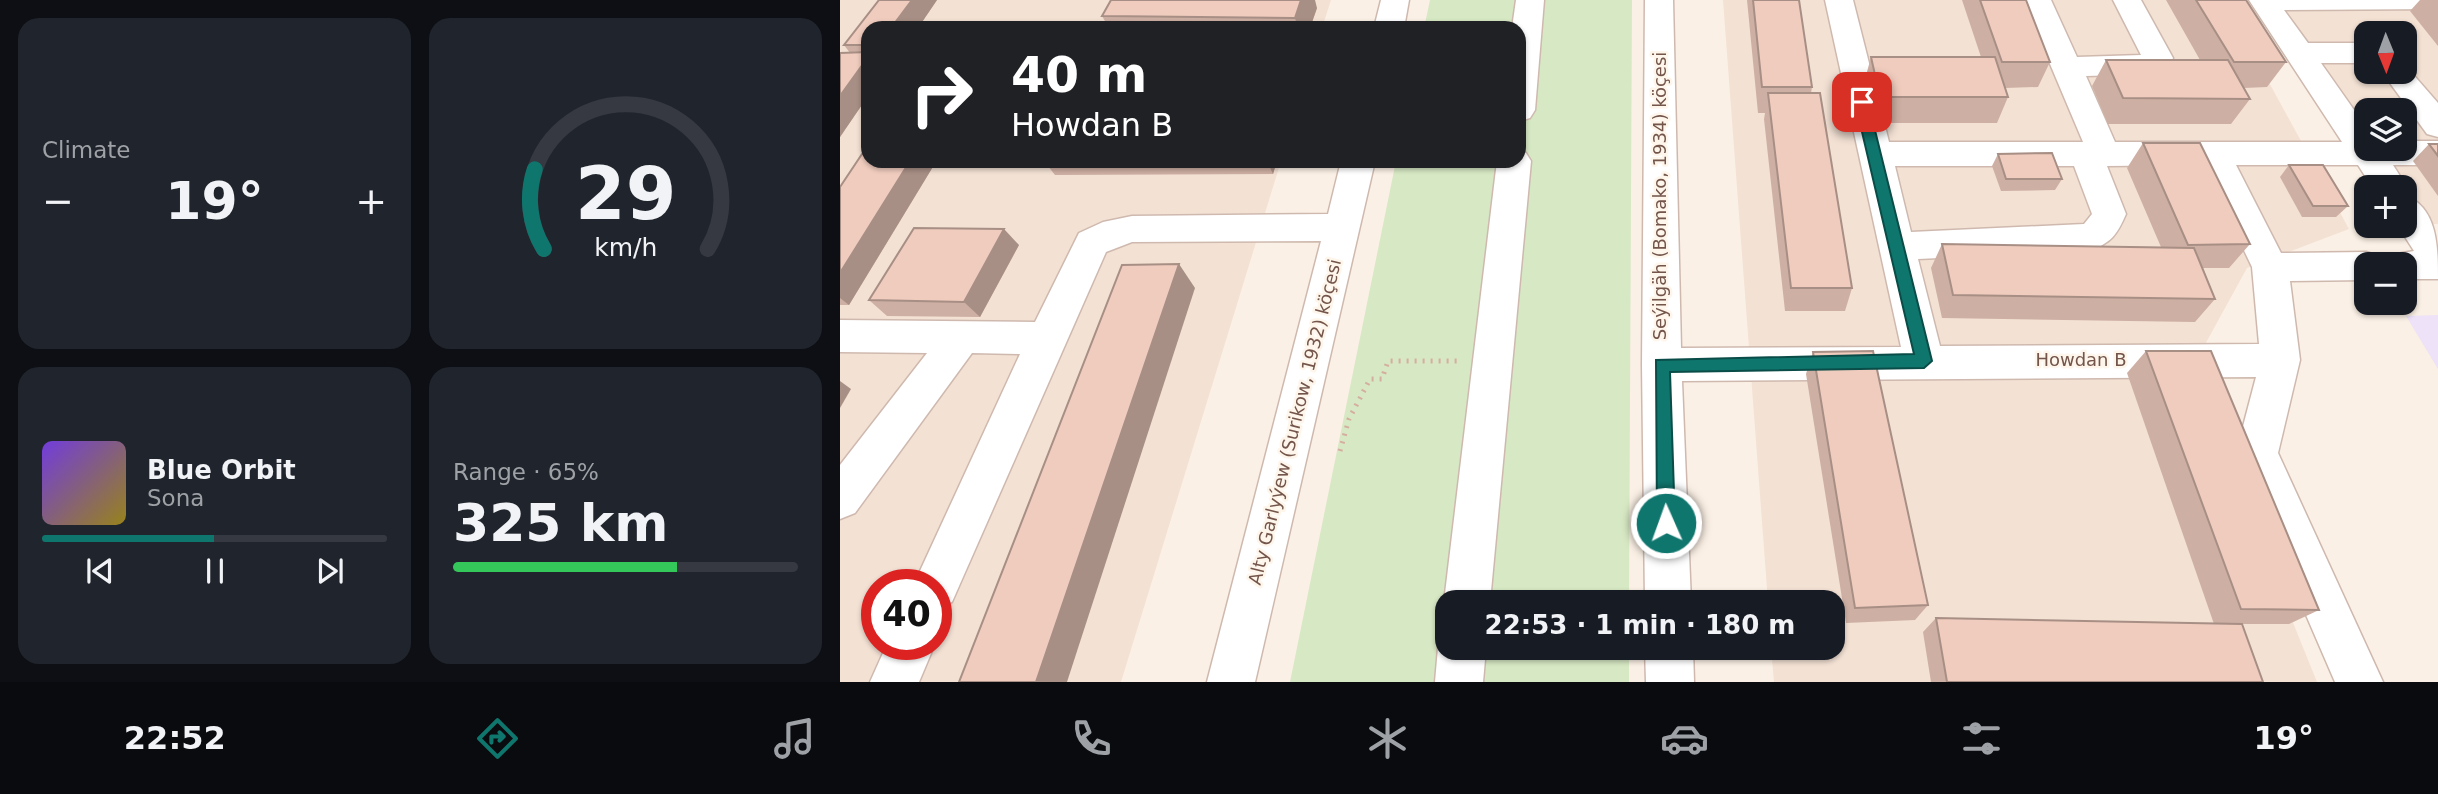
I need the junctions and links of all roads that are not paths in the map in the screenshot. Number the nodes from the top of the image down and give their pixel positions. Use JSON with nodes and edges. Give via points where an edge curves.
{"nodes":[{"id":1,"x":1395,"y":0,"type":"edge"},
{"id":2,"x":1530,"y":0,"type":"edge"},
{"id":3,"x":1659,"y":0,"type":"edge"},
{"id":4,"x":1839,"y":0,"type":"edge"},
{"id":5,"x":2037,"y":0,"type":"edge"},
{"id":6,"x":2127,"y":0,"type":"edge"},
{"id":7,"x":2264,"y":0,"type":"edge"},
{"id":8,"x":2342,"y":1,"type":"edge"},
{"id":9,"x":2438,"y":1,"type":"edge"},
{"id":10,"x":1390,"y":21,"type":"edge"},
{"id":11,"x":2358,"y":21,"type":"edge"},
{"id":12,"x":1526,"y":40,"type":"edge"},
{"id":13,"x":2354,"y":52,"type":"edge"},
{"id":14,"x":2300,"y":53,"type":"junction"},
{"id":15,"x":2067,"y":67,"type":"junction"},
{"id":16,"x":2406,"y":84,"type":"edge"},
{"id":17,"x":2438,"y":126,"type":"edge"},
{"id":18,"x":2354,"y":133,"type":"edge"},
{"id":19,"x":1873,"y":153,"type":"junction"},
{"id":20,"x":2417,"y":153,"type":"edge"},
{"id":21,"x":2438,"y":153,"type":"edge"},
{"id":22,"x":2095,"y":154,"type":"junction"},
{"id":23,"x":2354,"y":154,"type":"edge"},
{"id":24,"x":2214,"y":155,"type":"junction"},
{"id":25,"x":1355,"y":168,"type":"edge"},
{"id":26,"x":1513,"y":168,"type":"edge"},
{"id":27,"x":1342,"y":227,"type":"junction"},
{"id":28,"x":2417,"y":227,"type":"edge"},
{"id":29,"x":1898,"y":246,"type":"junction"},
{"id":30,"x":2438,"y":257,"type":"edge"},
{"id":31,"x":2417,"y":265,"type":"edge"},
{"id":32,"x":2438,"y":265,"type":"edge"},
{"id":33,"x":2354,"y":266,"type":"edge"},
{"id":34,"x":2270,"y":268,"type":"junction"},
{"id":35,"x":840,"y":336,"type":"edge"},
{"id":36,"x":961,"y":338,"type":"junction"},
{"id":37,"x":1046,"y":338,"type":"junction"},
{"id":38,"x":2280,"y":360,"type":"junction"},
{"id":39,"x":1924,"y":361,"type":"junction"},
{"id":40,"x":1662,"y":365,"type":"junction"},
{"id":41,"x":840,"y":499,"type":"edge"},
{"id":42,"x":944,"y":569,"type":"edge"},
{"id":43,"x":1468,"y":590,"type":"edge"},
{"id":44,"x":1668,"y":590,"type":"edge"},
{"id":45,"x":904,"y":660,"type":"edge"},
{"id":46,"x":1461,"y":660,"type":"edge"},
{"id":47,"x":1669,"y":660,"type":"edge"},
{"id":48,"x":894,"y":682,"type":"edge"},
{"id":49,"x":1231,"y":682,"type":"edge"},
{"id":50,"x":1459,"y":682,"type":"edge"},
{"id":51,"x":1670,"y":682,"type":"edge"},
{"id":52,"x":2359,"y":682,"type":"edge"}],
"edges":[{"from":1,"to":10,"type":"street"},
{"from":2,"to":12,"type":"street"},
{"from":3,"to":40,"type":"street","name":"Seýilgäh (Bomako, 1934) köçesi"},
{"from":4,"to":19,"type":"street"},
{"from":5,"to":15,"type":"street"},
{"from":6,"to":15,"type":"street","via":[[2157,64]]},
{"from":7,"to":8,"type":"street"},
{"from":7,"to":14,"type":"street"},
{"from":8,"to":9,"type":"street"},
{"from":8,"to":11,"type":"street"},
{"from":13,"to":14,"type":"street"},
{"from":14,"to":18,"type":"street"},
{"from":15,"to":22,"type":"street"},
{"from":16,"to":17,"type":"street"},
{"from":19,"to":22,"type":"street"},
{"from":19,"to":29,"type":"street"},
{"from":20,"to":21,"type":"street"},
{"from":22,"to":24,"type":"street"},
{"from":22,"to":29,"type":"street","via":[[2109,214],[2102,230],[2089,237]]},
{"from":23,"to":24,"type":"street"},
{"from":24,"to":34,"type":"street"},
{"from":25,"to":27,"type":"street","name":"Alty Garlyýew (Surikow, 1932) köçesi"},
{"from":26,"to":43,"type":"street"},
{"from":27,"to":37,"type":"street","via":[[1132,229],[1102,236],[1086,251]]},
{"from":27,"to":49,"type":"street","name":"Alty Garlyýew (Surikow, 1932) köçesi"},
{"from":28,"to":30,"type":"street"},
{"from":29,"to":39,"type":"street"},
{"from":31,"to":32,"type":"street"},
{"from":33,"to":34,"type":"street"},
{"from":34,"to":38,"type":"street"},
{"from":35,"to":36,"type":"street"},
{"from":36,"to":37,"type":"street"},
{"from":36,"to":41,"type":"street"},
{"from":37,"to":42,"type":"street"},
{"from":38,"to":39,"type":"street","name":"Howdan B"},
{"from":38,"to":52,"type":"street","via":[[2257,453]]},
{"from":39,"to":40,"type":"street","name":"Howdan B"},
{"from":40,"to":44,"type":"street","name":"Seýilgäh (Bomako, 1934) köçesi"},
{"from":45,"to":48,"type":"street"},
{"from":46,"to":50,"type":"street"},
{"from":47,"to":51,"type":"street"}]}
